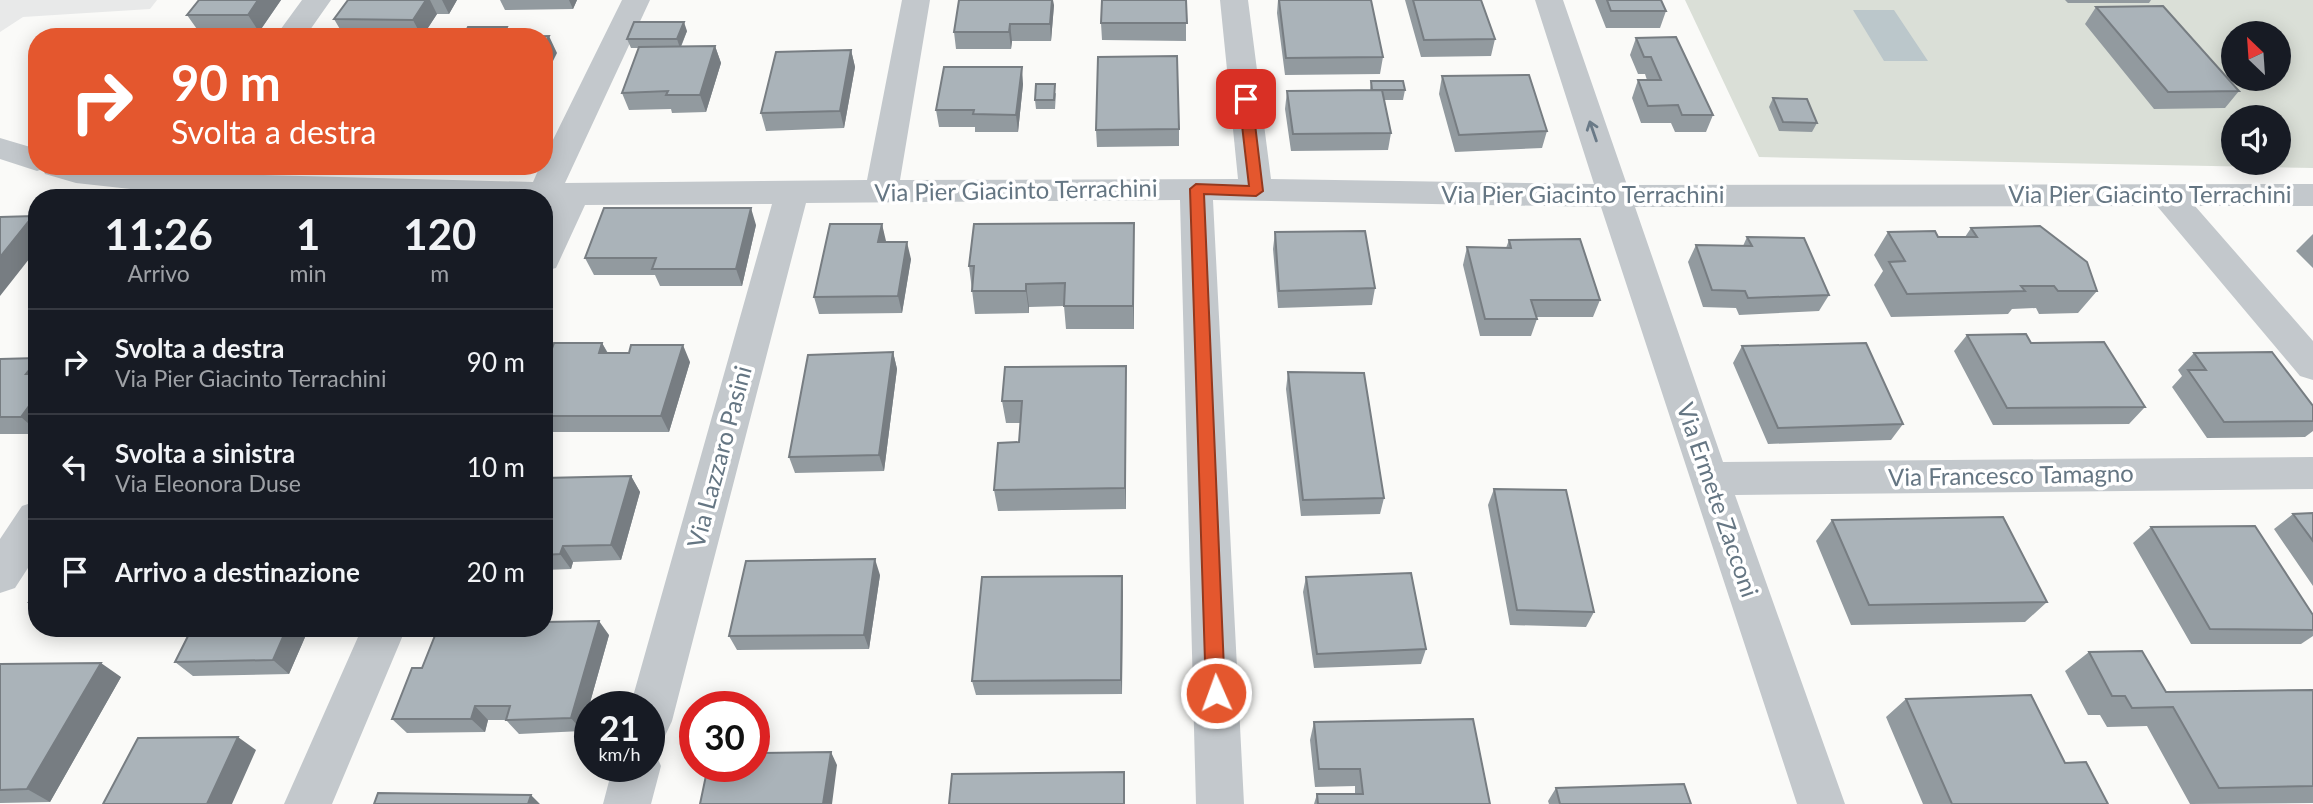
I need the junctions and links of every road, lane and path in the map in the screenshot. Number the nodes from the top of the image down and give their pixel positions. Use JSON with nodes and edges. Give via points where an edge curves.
{"nodes":[{"id":1,"x":317,"y":0,"type":"edge"},
{"id":2,"x":636,"y":0,"type":"edge"},
{"id":3,"x":916,"y":0,"type":"edge"},
{"id":4,"x":1234,"y":0,"type":"edge"},
{"id":5,"x":1549,"y":0,"type":"edge"},
{"id":6,"x":297,"y":28,"type":"edge"},
{"id":7,"x":0,"y":148,"type":"edge"},
{"id":8,"x":28,"y":157,"type":"edge"},
{"id":9,"x":191,"y":175,"type":"edge"},
{"id":10,"x":239,"y":189,"type":"edge"},
{"id":11,"x":1196,"y":189,"type":"junction"},
{"id":12,"x":1256,"y":191,"type":"junction"},
{"id":13,"x":792,"y":193,"type":"junction"},
{"id":14,"x":881,"y":193,"type":"junction"},
{"id":15,"x":553,"y":194,"type":"edge"},
{"id":16,"x":558,"y":194,"type":"junction"},
{"id":17,"x":2166,"y":195,"type":"junction"},
{"id":18,"x":2313,"y":195,"type":"edge"},
{"id":19,"x":1615,"y":196,"type":"junction"},
{"id":20,"x":553,"y":217,"type":"edge"},
{"id":21,"x":2313,"y":366,"type":"edge"},
{"id":22,"x":2313,"y":473,"type":"edge"},
{"id":23,"x":1709,"y":479,"type":"junction"},
{"id":24,"x":28,"y":532,"type":"edge"},
{"id":25,"x":0,"y":575,"type":"edge"},
{"id":26,"x":380,"y":637,"type":"edge"},
{"id":27,"x":657,"y":691,"type":"edge"},
{"id":28,"x":633,"y":782,"type":"edge"},
{"id":29,"x":308,"y":804,"type":"edge"},
{"id":30,"x":627,"y":804,"type":"edge"},
{"id":31,"x":1220,"y":804,"type":"edge"},
{"id":32,"x":1821,"y":804,"type":"edge"}],
"edges":[{"from":1,"to":6,"type":"street"},
{"from":2,"to":16,"type":"street"},
{"from":3,"to":14,"type":"street"},
{"from":4,"to":12,"type":"street"},
{"from":19,"to":5,"type":"street","name":"Via Ermete Zacconi","one_way":true},
{"from":7,"to":8,"type":"street"},
{"from":9,"to":10,"type":"street","name":"Via Pier Giacinto Terrachini"},
{"from":11,"to":12,"type":"street","name":"Via Pier Giacinto Terrachini"},
{"from":11,"to":14,"type":"street","name":"Via Pier Giacinto Terrachini"},
{"from":11,"to":31,"type":"street"},
{"from":12,"to":19,"type":"street","name":"Via Pier Giacinto Terrachini"},
{"from":13,"to":14,"type":"street","name":"Via Pier Giacinto Terrachini"},
{"from":13,"to":16,"type":"street","name":"Via Pier Giacinto Terrachini"},
{"from":13,"to":27,"type":"street","name":"Via Lazzaro Pasini"},
{"from":15,"to":16,"type":"street","name":"Via Pier Giacinto Terrachini"},
{"from":16,"to":20,"type":"street"},
{"from":17,"to":18,"type":"street","name":"Via Pier Giacinto Terrachini"},
{"from":17,"to":19,"type":"street","name":"Via Pier Giacinto Terrachini"},
{"from":17,"to":21,"type":"street"},
{"from":19,"to":23,"type":"street","name":"Via Ermete Zacconi"},
{"from":22,"to":23,"type":"street","name":"Via Francesco Tamagno"},
{"from":23,"to":32,"type":"street","name":"Via Ermete Zacconi"},
{"from":24,"to":25,"type":"street"},
{"from":26,"to":29,"type":"street"},
{"from":28,"to":30,"type":"street"}]}
